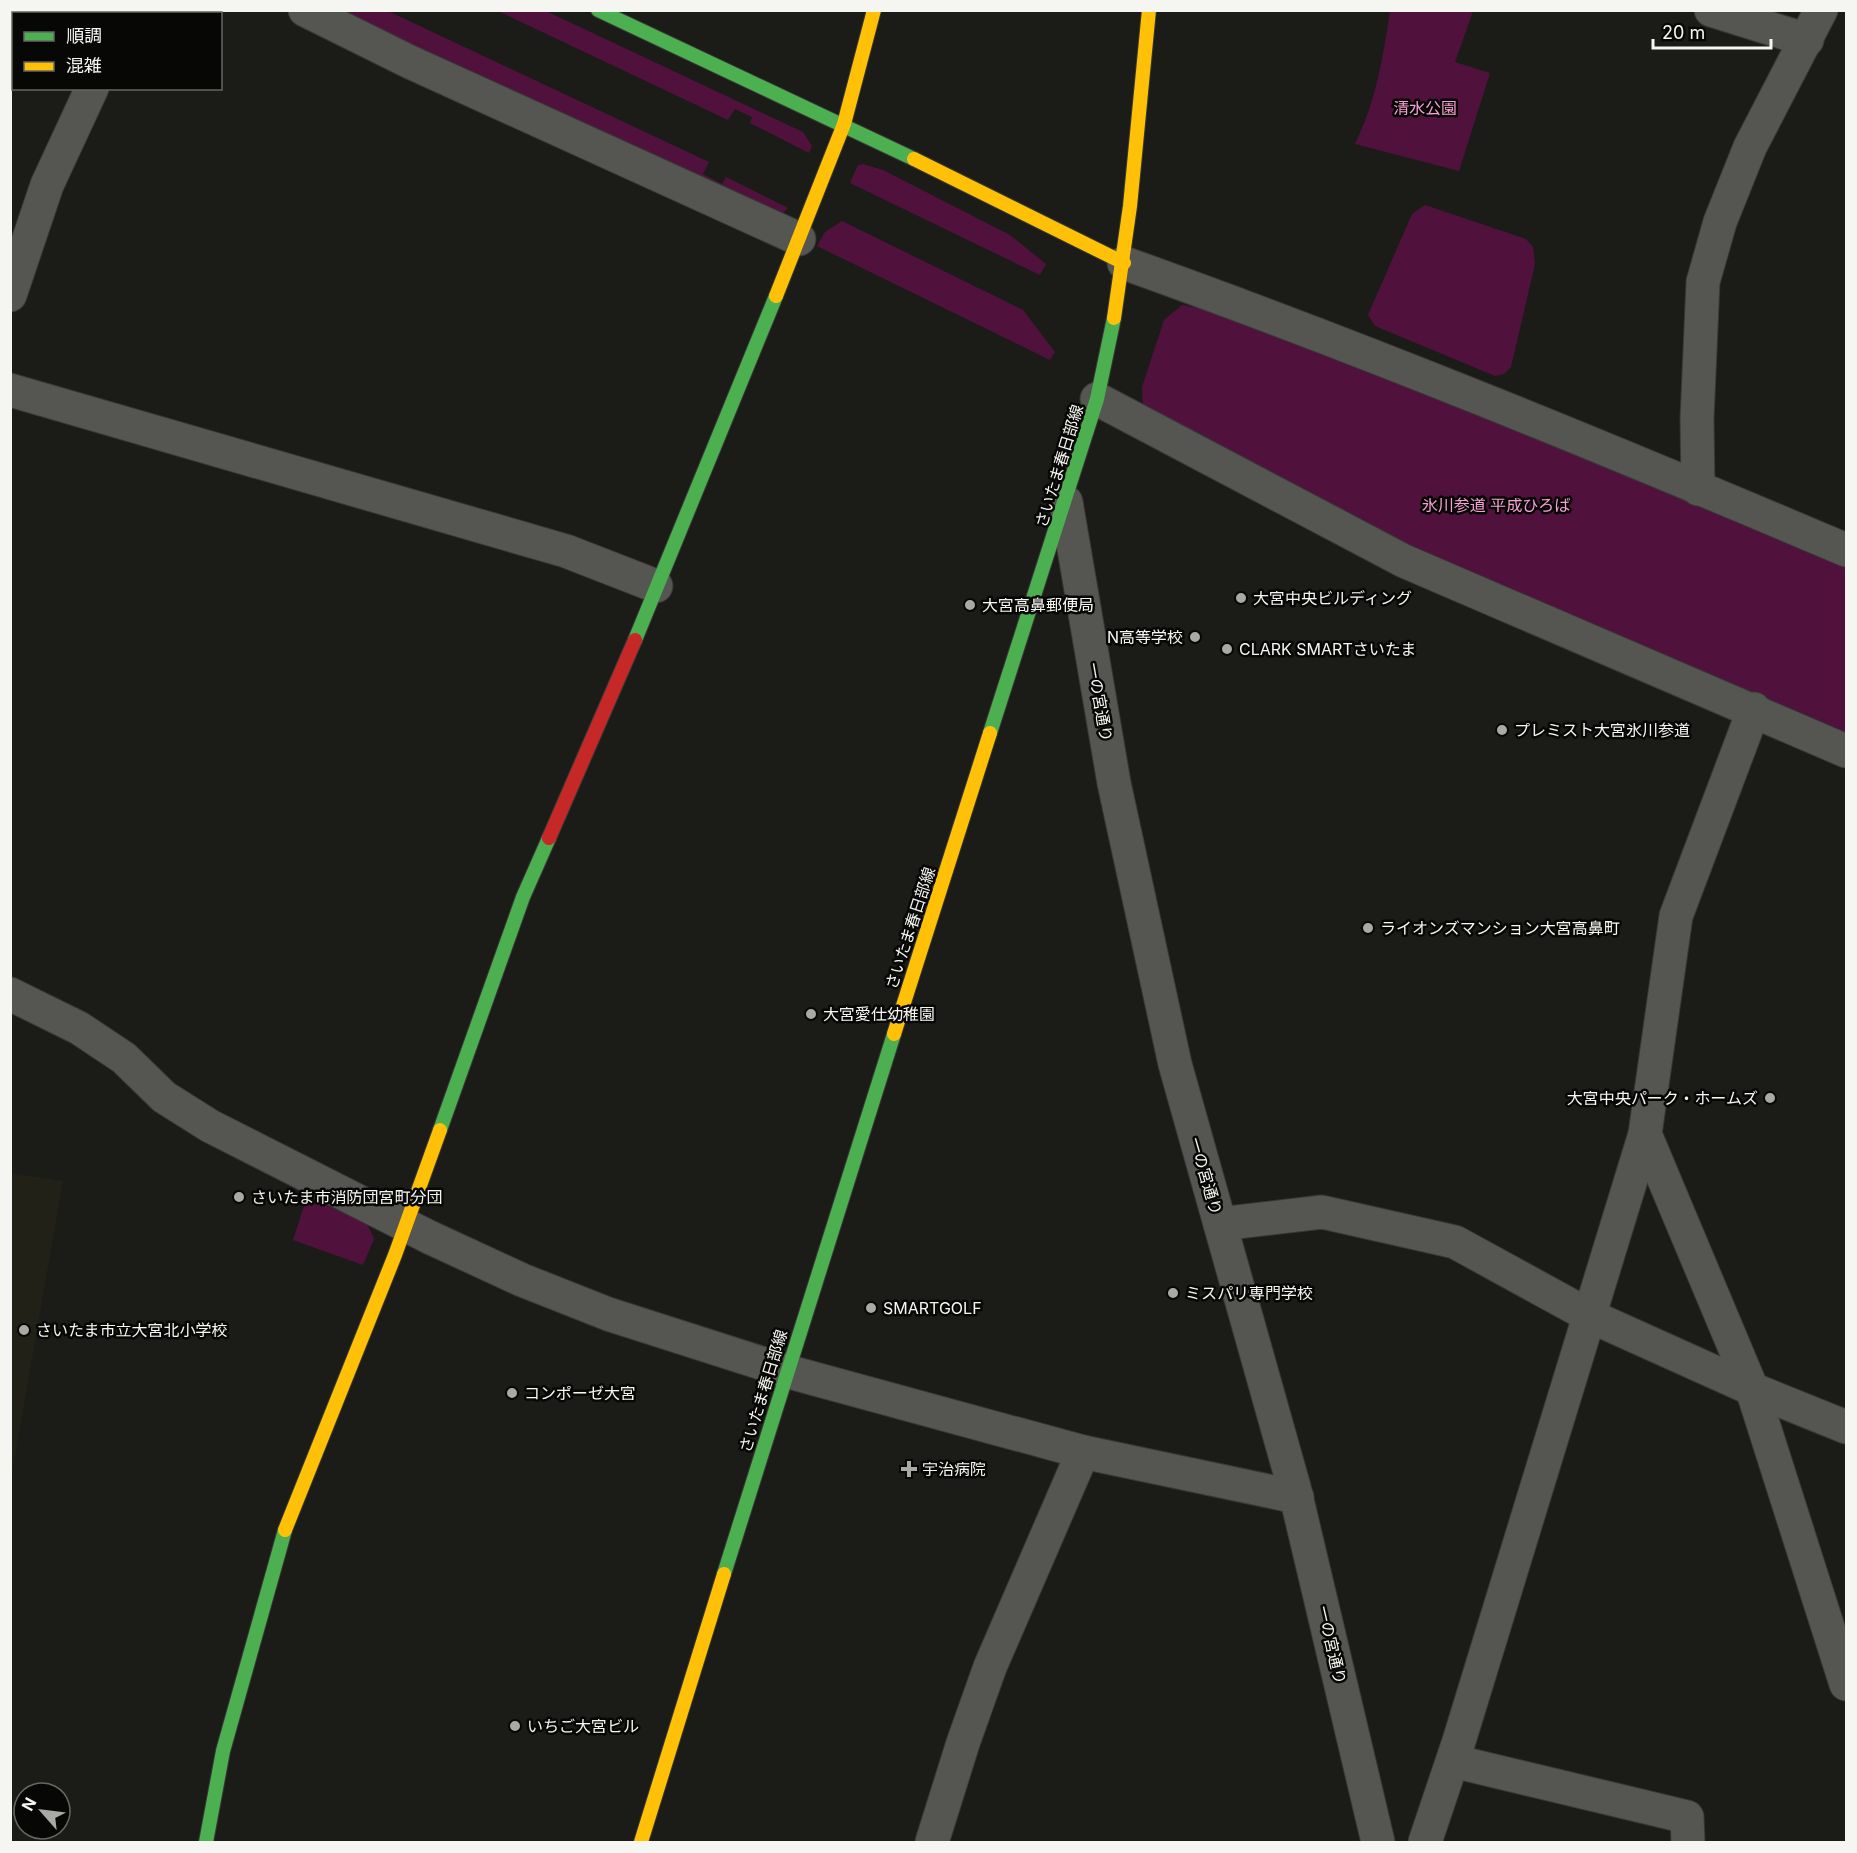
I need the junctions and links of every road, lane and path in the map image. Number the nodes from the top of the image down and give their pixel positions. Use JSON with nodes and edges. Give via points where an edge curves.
{"nodes":[{"id":1,"x":305,"y":10,"type":"edge"},
{"id":2,"x":598,"y":10,"type":"edge"},
{"id":3,"x":874,"y":10,"type":"edge"},
{"id":4,"x":1149,"y":10,"type":"edge"},
{"id":5,"x":1711,"y":10,"type":"edge"},
{"id":6,"x":1821,"y":10,"type":"edge"},
{"id":7,"x":1807,"y":40,"type":"junction"},
{"id":8,"x":91,"y":90,"type":"edge"},
{"id":9,"x":844,"y":124,"type":"junction"},
{"id":10,"x":799,"y":240,"type":"junction"},
{"id":11,"x":1124,"y":263,"type":"junction"},
{"id":12,"x":10,"y":295,"type":"edge"},
{"id":13,"x":10,"y":390,"type":"edge"},
{"id":14,"x":1097,"y":399,"type":"junction"},
{"id":15,"x":1698,"y":489,"type":"junction"},
{"id":16,"x":1066,"y":502,"type":"junction"},
{"id":17,"x":1846,"y":550,"type":"edge"},
{"id":18,"x":656,"y":586,"type":"junction"},
{"id":19,"x":1754,"y":709,"type":"junction"},
{"id":20,"x":1846,"y":751,"type":"edge"},
{"id":21,"x":10,"y":994,"type":"edge"},
{"id":22,"x":1645,"y":1134,"type":"junction"},
{"id":23,"x":1220,"y":1224,"type":"junction"},
{"id":24,"x":406,"y":1225,"type":"junction"},
{"id":25,"x":1590,"y":1316,"type":"junction"},
{"id":26,"x":786,"y":1371,"type":"junction"},
{"id":27,"x":1752,"y":1389,"type":"junction"},
{"id":28,"x":1846,"y":1427,"type":"edge"},
{"id":29,"x":1083,"y":1452,"type":"junction"},
{"id":30,"x":1297,"y":1497,"type":"junction"},
{"id":31,"x":1846,"y":1684,"type":"edge"},
{"id":32,"x":1453,"y":1761,"type":"junction"},
{"id":33,"x":206,"y":1842,"type":"edge"},
{"id":34,"x":641,"y":1842,"type":"edge"},
{"id":35,"x":932,"y":1842,"type":"edge"},
{"id":36,"x":1378,"y":1842,"type":"edge"},
{"id":37,"x":1425,"y":1842,"type":"edge"},
{"id":38,"x":1688,"y":1842,"type":"edge"}],
"edges":[{"from":1,"to":10,"type":"street"},
{"from":2,"to":9,"type":"street"},
{"from":3,"to":9,"type":"street"},
{"from":4,"to":11,"type":"street","name":"さいたま春日部線"},
{"from":5,"to":7,"type":"street"},
{"from":6,"to":7,"type":"street"},
{"from":7,"to":15,"type":"street","via":[[1750,147],[1720,222],[1703,282]]},
{"from":8,"to":12,"type":"street","via":[[47,185]]},
{"from":9,"to":10,"type":"street"},
{"from":9,"to":11,"type":"street"},
{"from":10,"to":18,"type":"street"},
{"from":11,"to":14,"type":"street","name":"さいたま春日部線"},
{"from":11,"to":15,"type":"street","via":[[1268,314]]},
{"from":13,"to":18,"type":"street","via":[[555,548]]},
{"from":14,"to":16,"type":"street","name":"さいたま春日部線"},
{"from":14,"to":19,"type":"street","via":[[1404,561]]},
{"from":15,"to":17,"type":"street"},
{"from":16,"to":23,"type":"street","name":"一の宮通り","via":[[1114,783],[1175,1064]]},
{"from":16,"to":26,"type":"street","name":"さいたま春日部線"},
{"from":18,"to":24,"type":"street","via":[[523,897]]},
{"from":19,"to":20,"type":"street"},
{"from":19,"to":22,"type":"street","via":[[1676,916]]},
{"from":21,"to":24,"type":"street","via":[[79,1028],[124,1058],[164,1096],[210,1126]]},
{"from":22,"to":25,"type":"street"},
{"from":22,"to":27,"type":"street"},
{"from":23,"to":25,"type":"street","via":[[1322,1212],[1455,1242]]},
{"from":23,"to":30,"type":"street","name":"一の宮通り"},
{"from":24,"to":26,"type":"street","via":[[522,1280],[608,1314]]},
{"from":24,"to":33,"type":"street","via":[[282,1537],[223,1751]]},
{"from":25,"to":27,"type":"street"},
{"from":25,"to":32,"type":"street"},
{"from":26,"to":29,"type":"street"},
{"from":26,"to":34,"type":"street","name":"さいたま春日部線"},
{"from":27,"to":28,"type":"street"},
{"from":27,"to":31,"type":"street"},
{"from":29,"to":30,"type":"street"},
{"from":29,"to":35,"type":"street","via":[[990,1667]]},
{"from":30,"to":36,"type":"street","name":"一の宮通り"},
{"from":32,"to":37,"type":"street"},
{"from":32,"to":38,"type":"street","via":[[1687,1817]]}]}
